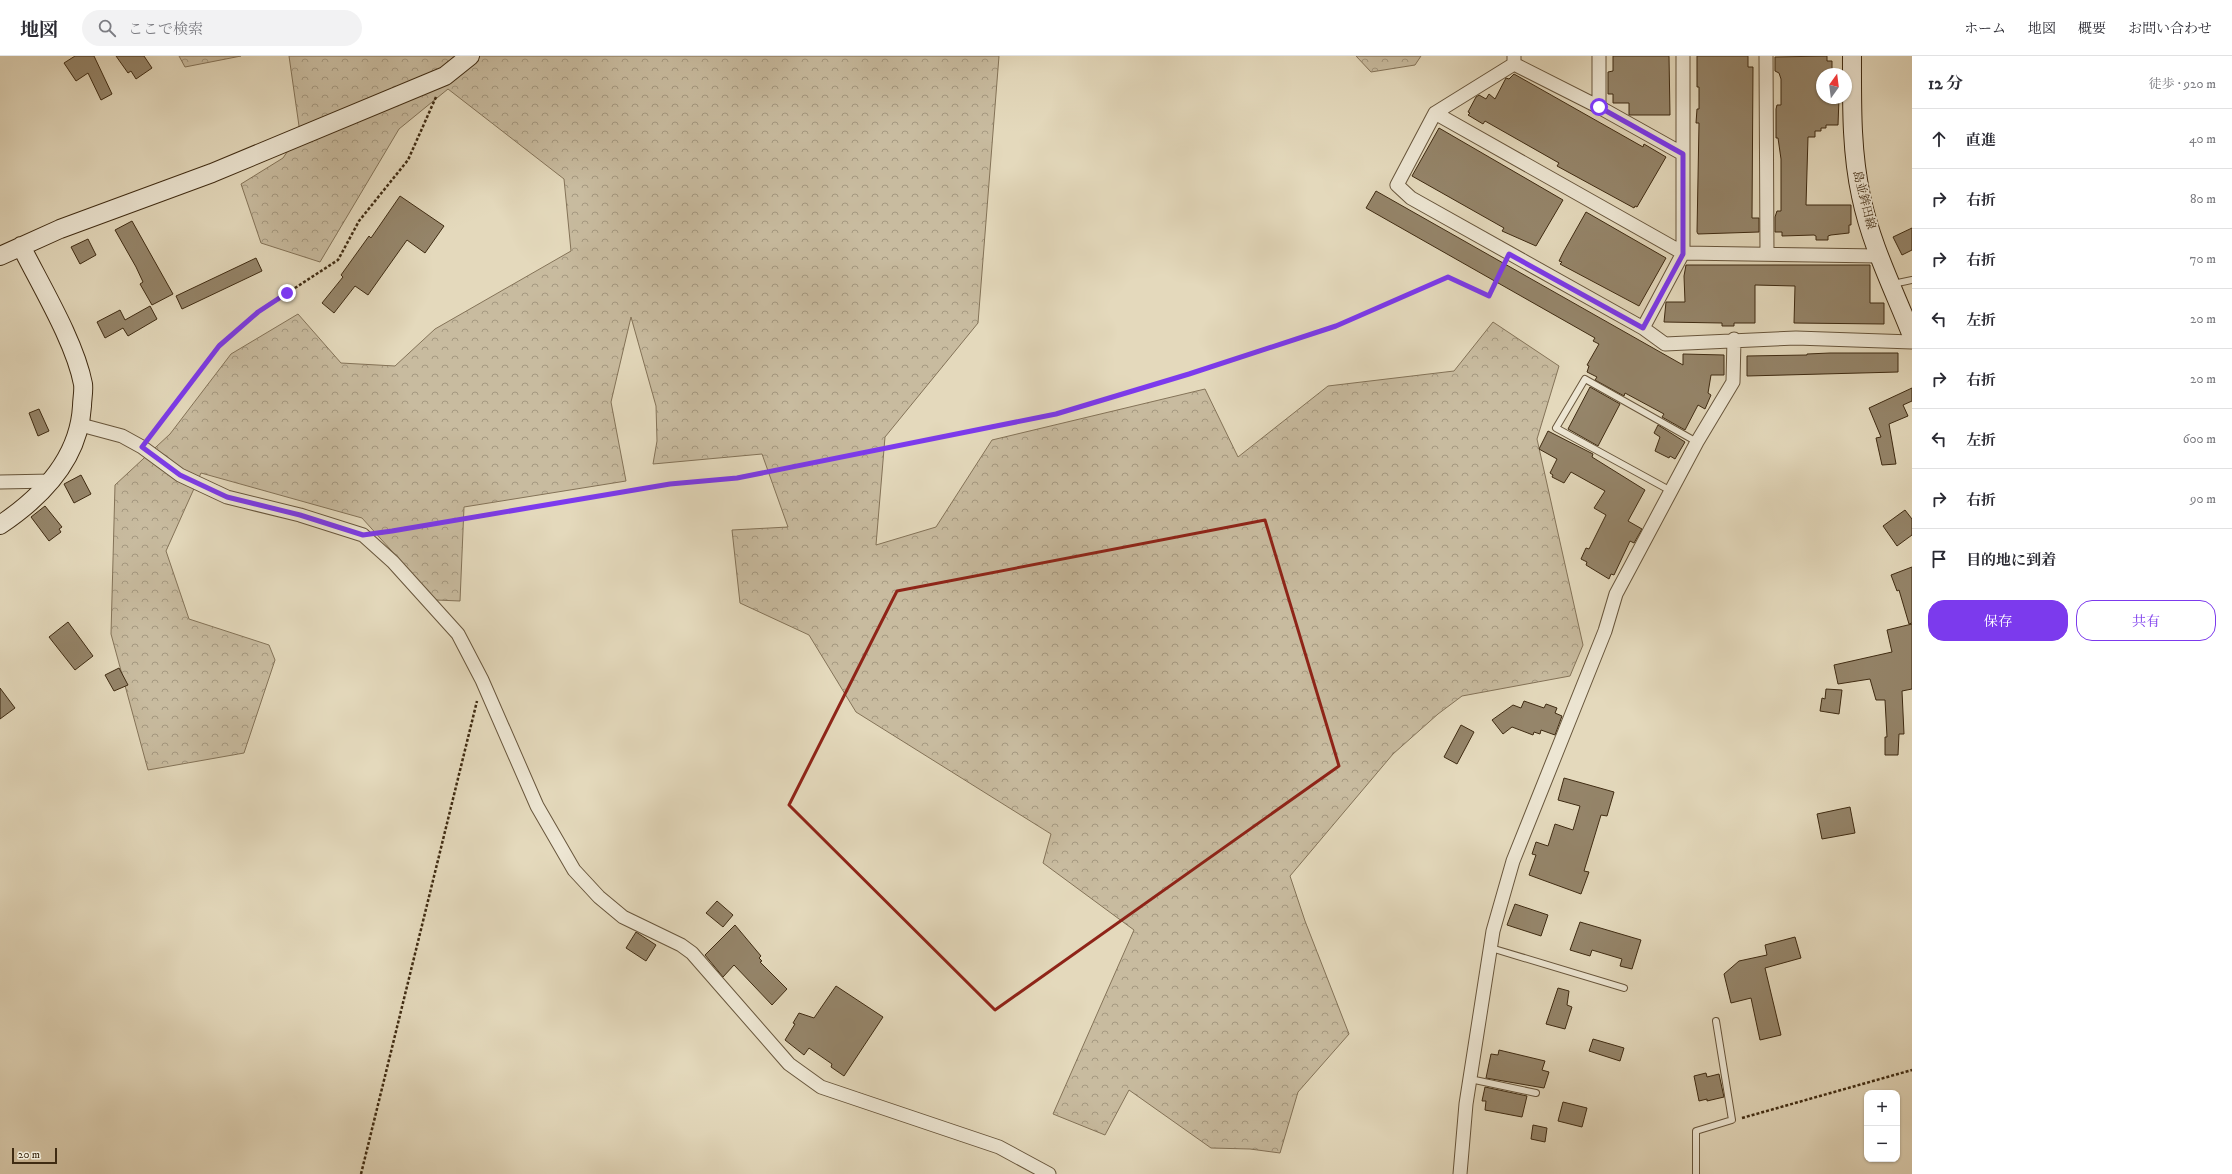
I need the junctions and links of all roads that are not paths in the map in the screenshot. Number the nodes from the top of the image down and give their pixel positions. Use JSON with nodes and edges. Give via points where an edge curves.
{"nodes":[{"id":1,"x":470,"y":56,"type":"edge"},
{"id":2,"x":1600,"y":56,"type":"edge"},
{"id":3,"x":1683,"y":56,"type":"edge"},
{"id":4,"x":1766,"y":56,"type":"edge"},
{"id":5,"x":1852,"y":56,"type":"edge"},
{"id":6,"x":1514,"y":60,"type":"edge"},
{"id":7,"x":1599,"y":107,"type":"junction"},
{"id":8,"x":1435,"y":113,"type":"junction"},
{"id":9,"x":1683,"y":154,"type":"junction"},
{"id":10,"x":21,"y":246,"type":"junction"},
{"id":11,"x":1683,"y":254,"type":"junction"},
{"id":12,"x":1767,"y":254,"type":"junction"},
{"id":13,"x":0,"y":256,"type":"edge"},
{"id":14,"x":1879,"y":256,"type":"junction"},
{"id":15,"x":1912,"y":280,"type":"edge"},
{"id":16,"x":1892,"y":285,"type":"junction"},
{"id":17,"x":1643,"y":328,"type":"junction"},
{"id":18,"x":1912,"y":336,"type":"edge"},
{"id":19,"x":1734,"y":339,"type":"junction"},
{"id":20,"x":1912,"y":342,"type":"edge"},
{"id":21,"x":81,"y":425,"type":"junction"},
{"id":22,"x":1697,"y":442,"type":"junction"},
{"id":23,"x":52,"y":481,"type":"junction"},
{"id":24,"x":0,"y":482,"type":"edge"},
{"id":25,"x":1671,"y":491,"type":"junction"},
{"id":26,"x":0,"y":525,"type":"edge"},
{"id":27,"x":1491,"y":948,"type":"junction"},
{"id":28,"x":1624,"y":988,"type":"dead end"},
{"id":29,"x":1716,"y":1021,"type":"dead end"},
{"id":30,"x":1470,"y":1079,"type":"junction"},
{"id":31,"x":1536,"y":1093,"type":"dead end"},
{"id":32,"x":1049,"y":1174,"type":"edge"},
{"id":33,"x":1460,"y":1174,"type":"edge"},
{"id":34,"x":1696,"y":1174,"type":"edge"}],
"edges":[{"from":1,"to":10,"type":"street","via":[[445,76],[212,173]]},
{"from":2,"to":7,"type":"street"},
{"from":3,"to":9,"type":"street"},
{"from":4,"to":12,"type":"street"},
{"from":5,"to":14,"type":"street","name":"島並鉾田線","via":[[1851,115],[1854,155],[1861,197]]},
{"from":6,"to":7,"type":"street"},
{"from":6,"to":8,"type":"street"},
{"from":7,"to":9,"type":"street"},
{"from":8,"to":11,"type":"street"},
{"from":8,"to":17,"type":"street","via":[[1397,185],[1411,198]]},
{"from":9,"to":11,"type":"street"},
{"from":10,"to":13,"type":"street"},
{"from":10,"to":21,"type":"street","via":[[74,353],[83,386]]},
{"from":11,"to":12,"type":"street"},
{"from":11,"to":17,"type":"street"},
{"from":12,"to":14,"type":"street"},
{"from":14,"to":16,"type":"street","name":"島並鉾田線"},
{"from":15,"to":16,"type":"lane"},
{"from":16,"to":18,"type":"street","name":"島並鉾田線"},
{"from":17,"to":19,"type":"street","via":[[1665,344]]},
{"from":19,"to":20,"type":"street","via":[[1796,338]]},
{"from":19,"to":22,"type":"street","via":[[1733,382]]},
{"from":21,"to":23,"type":"street","via":[[67,460]]},
{"from":21,"to":32,"type":"street","via":[[122,436],[142,447],[180,475],[227,497],[300,515],[363,535],[393,562],[458,634],[482,680],[537,806],[574,870],[599,897],[623,917],[681,945],[692,953],[789,1064],[821,1087],[999,1147]]},
{"from":22,"to":25,"type":"street"},
{"from":22,"to":25,"type":"lane","via":[[1585,379],[1556,428]]},
{"from":23,"to":24,"type":"street"},
{"from":23,"to":26,"type":"street","via":[[25,509]]},
{"from":25,"to":27,"type":"street","via":[[1616,594],[1605,631],[1513,861],[1493,931]]},
{"from":27,"to":28,"type":"lane"},
{"from":27,"to":30,"type":"street"},
{"from":29,"to":34,"type":"lane","via":[[1732,1120],[1696,1131]]},
{"from":30,"to":31,"type":"lane"},
{"from":30,"to":33,"type":"street"}]}
